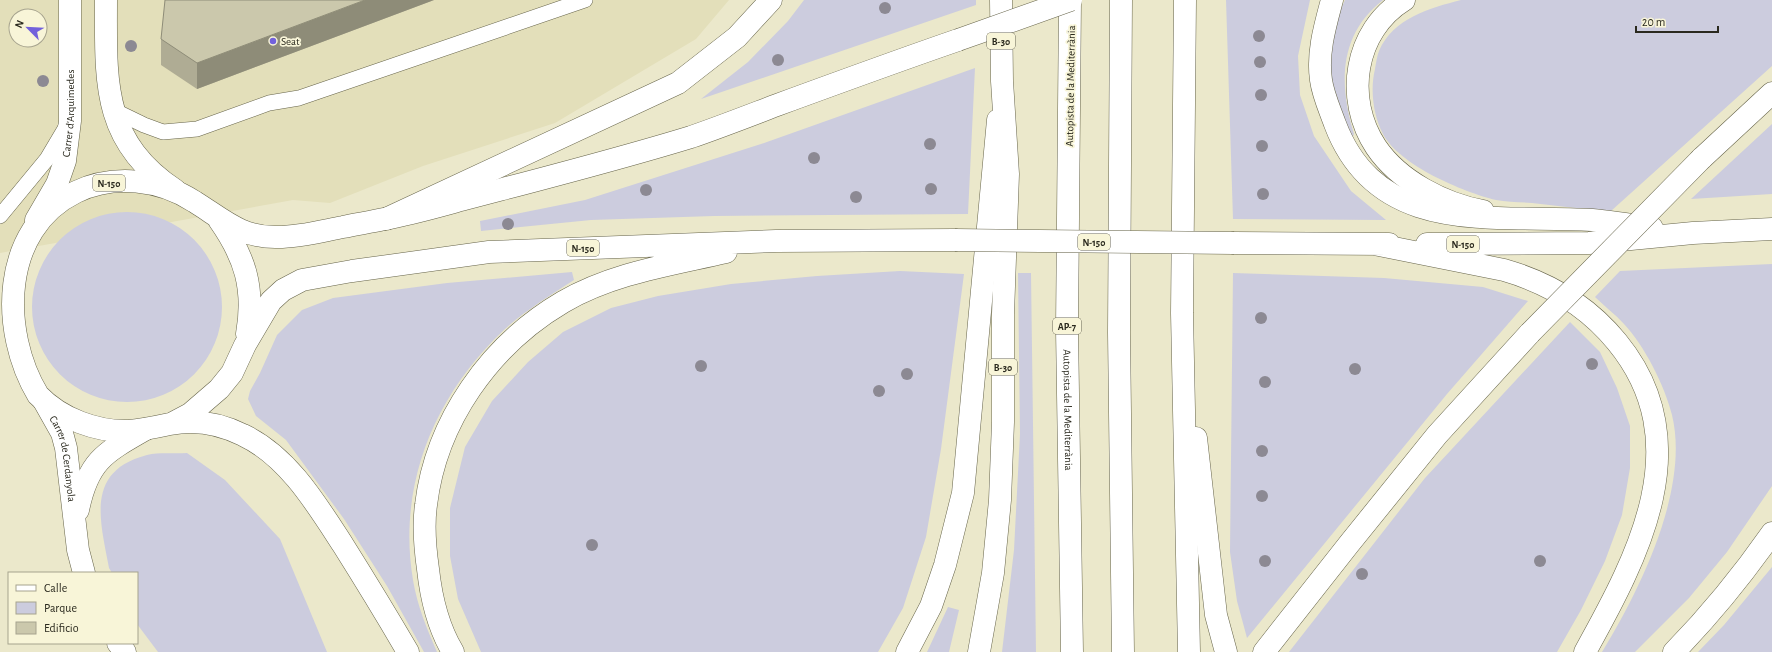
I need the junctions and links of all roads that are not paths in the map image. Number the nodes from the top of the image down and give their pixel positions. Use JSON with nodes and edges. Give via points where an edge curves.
{"nodes":[{"id":1,"x":70,"y":0,"type":"edge"},
{"id":2,"x":106,"y":0,"type":"edge"},
{"id":3,"x":585,"y":0,"type":"edge"},
{"id":4,"x":771,"y":0,"type":"edge"},
{"id":5,"x":1001,"y":0,"type":"edge"},
{"id":6,"x":1070,"y":0,"type":"edge"},
{"id":7,"x":1121,"y":0,"type":"edge"},
{"id":8,"x":1185,"y":0,"type":"edge"},
{"id":9,"x":1332,"y":0,"type":"edge"},
{"id":10,"x":1404,"y":0,"type":"edge"},
{"id":11,"x":1002,"y":81,"type":"junction"},
{"id":12,"x":1772,"y":93,"type":"edge"},
{"id":13,"x":113,"y":110,"type":"junction"},
{"id":14,"x":70,"y":121,"type":"junction"},
{"id":15,"x":177,"y":192,"type":"junction"},
{"id":16,"x":0,"y":216,"type":"edge"},
{"id":17,"x":386,"y":219,"type":"junction"},
{"id":18,"x":1548,"y":219,"type":"junction"},
{"id":19,"x":36,"y":220,"type":"junction"},
{"id":20,"x":219,"y":220,"type":"junction"},
{"id":21,"x":1772,"y":229,"type":"edge"},
{"id":22,"x":1693,"y":233,"type":"junction"},
{"id":23,"x":776,"y":241,"type":"junction"},
{"id":24,"x":1374,"y":244,"type":"junction"},
{"id":25,"x":16,"y":249,"type":"junction"},
{"id":26,"x":0,"y":267,"type":"edge"},
{"id":27,"x":1182,"y":313,"type":"junction"},
{"id":28,"x":245,"y":345,"type":"junction"},
{"id":29,"x":6,"y":353,"type":"edge"},
{"id":30,"x":44,"y":401,"type":"junction"},
{"id":31,"x":171,"y":424,"type":"junction"},
{"id":32,"x":146,"y":429,"type":"junction"},
{"id":33,"x":76,"y":519,"type":"junction"},
{"id":34,"x":1772,"y":533,"type":"edge"},
{"id":35,"x":84,"y":572,"type":"edge"},
{"id":36,"x":119,"y":644,"type":"edge"},
{"id":37,"x":125,"y":652,"type":"edge"},
{"id":38,"x":408,"y":652,"type":"edge"},
{"id":39,"x":453,"y":652,"type":"edge"},
{"id":40,"x":907,"y":652,"type":"edge"},
{"id":41,"x":979,"y":652,"type":"edge"},
{"id":42,"x":1072,"y":652,"type":"edge"},
{"id":43,"x":1123,"y":652,"type":"edge"},
{"id":44,"x":1189,"y":652,"type":"edge"},
{"id":45,"x":1226,"y":652,"type":"edge"},
{"id":46,"x":1264,"y":652,"type":"edge"},
{"id":47,"x":1585,"y":652,"type":"edge"},
{"id":48,"x":1674,"y":652,"type":"edge"}],
"edges":[{"from":1,"to":14,"type":"main road","name":"Carrer d'Arquimedes"},
{"from":2,"to":13,"type":"main road","via":[[106,71]]},
{"from":3,"to":13,"type":"lane","via":[[299,98],[269,103],[197,129],[163,132]]},
{"from":4,"to":17,"type":"main road","via":[[737,37],[678,83]]},
{"from":5,"to":11,"type":"main road","number":"B-30"},
{"from":6,"to":17,"type":"main road","number":"N-150","bridge":true,"via":[[688,137],[601,164]]},
{"from":6,"to":42,"type":"main road","name":"Autopista de la Mediterrània","number":"AP-7","via":[[1067,329]]},
{"from":7,"to":43,"type":"main road","via":[[1119,334]]},
{"from":8,"to":27,"type":"main road"},
{"from":9,"to":18,"type":"main road","via":[[1324,27],[1321,80],[1339,135],[1351,156],[1367,175],[1384,190],[1432,211],[1460,216]]},
{"from":10,"to":18,"type":"main road","via":[[1383,16],[1374,27],[1361,58],[1359,100],[1365,123],[1376,147],[1393,167],[1418,186],[1454,203],[1480,210]]},
{"from":11,"to":40,"type":"main road","via":[[963,493],[945,565],[931,606]]},
{"from":11,"to":41,"type":"main road","number":"B-30","via":[[1008,174],[1000,500],[993,572]]},
{"from":12,"to":46,"type":"main road","bridge":true,"via":[[1701,159],[1530,333],[1437,435]]},
{"from":13,"to":15,"type":"main road","via":[[128,146],[140,162],[156,178]]},
{"from":14,"to":16,"type":"lane","via":[[48,159]]},
{"from":14,"to":19,"type":"main road","name":"Carrer d'Arquimedes","via":[[65,161],[57,184]]},
{"from":15,"to":19,"type":"main road","number":"N-150","via":[[156,184],[138,182],[98,184],[62,199]]},
{"from":15,"to":20,"type":"main road","number":"N-150","via":[[195,201]]},
{"from":17,"to":20,"type":"main road","number":"N-150","via":[[298,236],[274,238],[250,234]]},
{"from":18,"to":22,"type":"main road","via":[[1592,220]]},
{"from":19,"to":25,"type":"main road","number":"N-150"},
{"from":20,"to":28,"type":"main road","number":"N-150","via":[[237,247],[250,290],[251,312]]},
{"from":21,"to":22,"type":"main road","number":"N-150"},
{"from":22,"to":24,"type":"main road","number":"N-150","via":[[1589,243]]},
{"from":23,"to":24,"type":"main road","number":"N-150","bridge":true},
{"from":23,"to":28,"type":"main road","number":"N-150","via":[[490,252],[302,280],[282,290],[271,301]]},
{"from":23,"to":39,"type":"main road","via":[[638,271],[599,284],[563,302],[531,323],[500,351],[474,382],[452,420],[435,462],[426,506],[425,543],[429,581],[437,616]]},
{"from":24,"to":47,"type":"main road","via":[[1524,275],[1557,290],[1606,329],[1641,378],[1652,406],[1657,436],[1658,466],[1654,494],[1644,531],[1626,574]]},
{"from":25,"to":26,"type":"main road","number":"N-150"},
{"from":25,"to":29,"type":"main road","number":"N-150","via":[[6,277],[2,315]]},
{"from":27,"to":44,"type":"main road"},
{"from":27,"to":45,"type":"main road","via":[[1216,615]]},
{"from":28,"to":31,"type":"main road","number":"N-150","via":[[232,372],[219,389],[190,414]]},
{"from":29,"to":30,"type":"main road","number":"N-150"},
{"from":30,"to":32,"type":"main road","number":"N-150","via":[[72,419],[92,426],[114,430]]},
{"from":30,"to":33,"type":"main road","name":"Carrer de Cerdanyola","via":[[62,433]]},
{"from":31,"to":32,"type":"main road","number":"N-150"},
{"from":31,"to":38,"type":"main road","via":[[209,424],[244,435],[280,461],[323,516]]},
{"from":32,"to":33,"type":"main road","name":"Carrer de Cerdanyola","via":[[99,460],[88,475],[81,493]]},
{"from":33,"to":35,"type":"main road","name":"Carrer de Cerdanyola","via":[[78,550]]},
{"from":34,"to":48,"type":"main road","via":[[1741,577]]},
{"from":36,"to":37,"type":"main road"}]}
